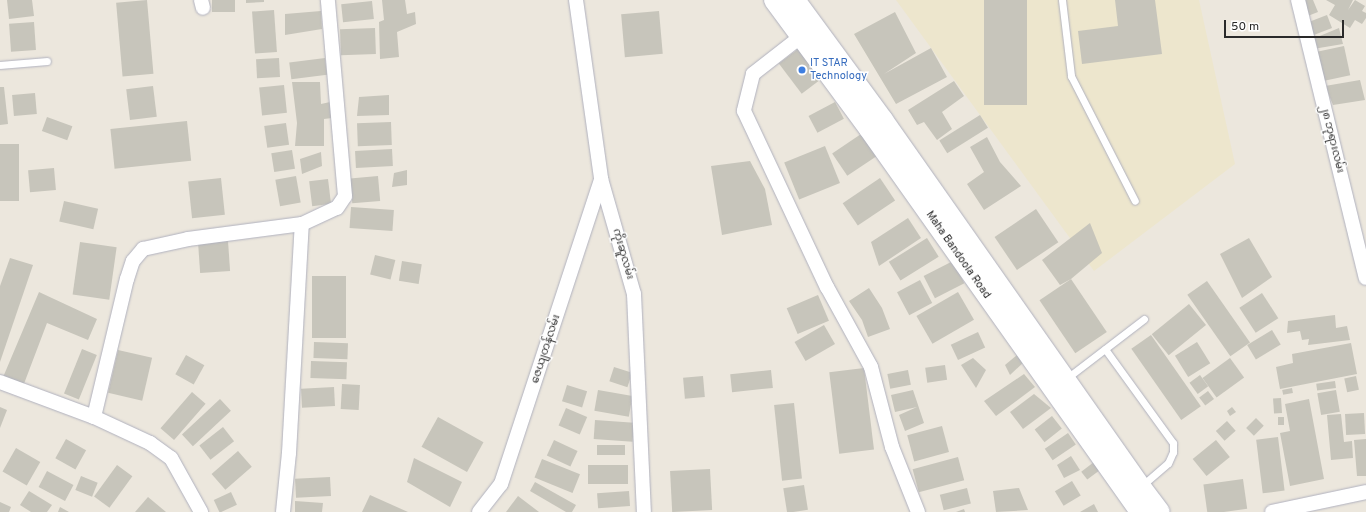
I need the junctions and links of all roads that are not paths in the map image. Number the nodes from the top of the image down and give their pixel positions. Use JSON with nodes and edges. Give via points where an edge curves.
{"nodes":[{"id":1,"x":328,"y":0,"type":"edge"},
{"id":2,"x":576,"y":0,"type":"edge"},
{"id":3,"x":774,"y":0,"type":"edge"},
{"id":4,"x":795,"y":0,"type":"edge"},
{"id":5,"x":1062,"y":0,"type":"edge"},
{"id":6,"x":1298,"y":0,"type":"edge"},
{"id":7,"x":808,"y":30,"type":"junction"},
{"id":8,"x":47,"y":61,"type":"dead end"},
{"id":9,"x":0,"y":65,"type":"edge"},
{"id":10,"x":602,"y":179,"type":"junction"},
{"id":11,"x":1135,"y":201,"type":"dead end"},
{"id":12,"x":302,"y":224,"type":"junction"},
{"id":13,"x":1366,"y":278,"type":"edge"},
{"id":14,"x":1144,"y":319,"type":"dead end"},
{"id":15,"x":1104,"y":349,"type":"junction"},
{"id":16,"x":1065,"y":380,"type":"junction"},
{"id":17,"x":0,"y":382,"type":"edge"},
{"id":18,"x":94,"y":417,"type":"junction"},
{"id":19,"x":1141,"y":488,"type":"junction"},
{"id":20,"x":1366,"y":492,"type":"edge"},
{"id":21,"x":201,"y":512,"type":"edge"},
{"id":22,"x":283,"y":512,"type":"edge"},
{"id":23,"x":479,"y":512,"type":"edge"},
{"id":24,"x":644,"y":512,"type":"edge"},
{"id":25,"x":918,"y":512,"type":"edge"},
{"id":26,"x":1140,"y":512,"type":"edge"},
{"id":27,"x":1160,"y":512,"type":"edge"},
{"id":28,"x":1272,"y":512,"type":"edge"}],
"edges":[{"from":1,"to":12,"type":"street","via":[[345,196],[338,208]]},
{"from":2,"to":10,"type":"street","name":"ကိုးဆူလမ်း"},
{"from":3,"to":7,"type":"main road","name":"Maha Bandoola Road"},
{"from":4,"to":7,"type":"main road","name":"Maha Bandoola Road"},
{"from":5,"to":11,"type":"lane","via":[[1071,76]]},
{"from":6,"to":13,"type":"street","name":"၂၈ ဘုရားလမ်း"},
{"from":7,"to":16,"type":"main road","name":"Maha Bandoola Road"},
{"from":7,"to":25,"type":"street","via":[[753,74],[744,111],[827,287],[871,367],[892,446]]},
{"from":7,"to":26,"type":"main road","name":"Maha Bandoola Road"},
{"from":8,"to":9,"type":"lane"},
{"from":10,"to":23,"type":"street","name":"ဇေယျတန်လမ်း","via":[[501,484]]},
{"from":10,"to":24,"type":"street","name":"ကိုးဆူလမ်း","via":[[634,294]]},
{"from":12,"to":18,"type":"street","via":[[188,239],[143,249],[133,261],[127,279]]},
{"from":12,"to":22,"type":"street","via":[[289,453]]},
{"from":14,"to":15,"type":"lane"},
{"from":15,"to":16,"type":"lane"},
{"from":15,"to":19,"type":"lane","via":[[1173,443],[1173,452],[1168,463]]},
{"from":16,"to":19,"type":"main road","name":"Maha Bandoola Road"},
{"from":17,"to":18,"type":"street"},
{"from":18,"to":21,"type":"street","via":[[150,444],[171,458]]},
{"from":19,"to":27,"type":"main road","name":"Maha Bandoola Road"},
{"from":20,"to":28,"type":"street"}]}
